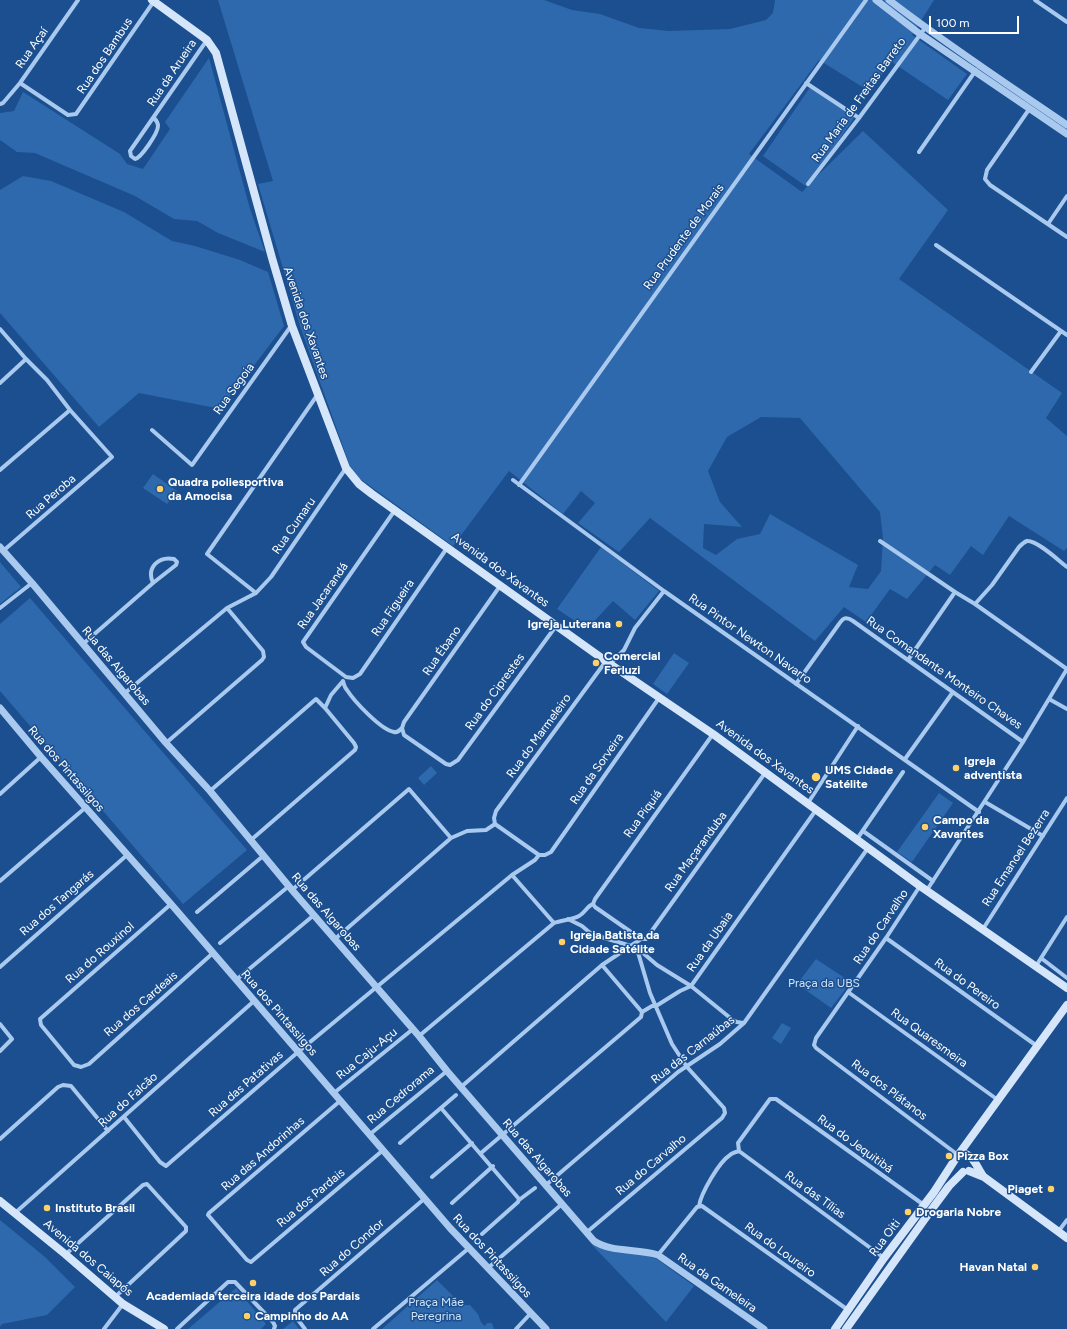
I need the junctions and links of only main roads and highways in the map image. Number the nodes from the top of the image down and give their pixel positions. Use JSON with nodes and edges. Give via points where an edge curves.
{"nodes":[{"id":1,"x":153,"y":1,"type":"edge"},
{"id":2,"x":1067,"y":988,"type":"edge"},
{"id":3,"x":1067,"y":1005,"type":"edge"},
{"id":4,"x":974,"y":1135,"type":"junction"},
{"id":5,"x":957,"y":1157,"type":"junction"},
{"id":6,"x":972,"y":1158,"type":"junction"},
{"id":7,"x":966,"y":1171,"type":"junction"},
{"id":8,"x":984,"y":1177,"type":"junction"},
{"id":9,"x":0,"y":1201,"type":"edge"},
{"id":10,"x":1067,"y":1238,"type":"edge"},
{"id":11,"x":164,"y":1329,"type":"edge"},
{"id":12,"x":834,"y":1329,"type":"edge"},
{"id":13,"x":846,"y":1329,"type":"edge"}],
"edges":[{"from":1,"to":2,"type":"main road","name":"Avenida dos Xavantes","via":[[207,40],[216,53],[292,326],[346,468],[359,484],[713,734],[923,888]]},
{"from":3,"to":4,"type":"main road","name":"Rua Oiti"},
{"from":4,"to":5,"type":"main road","name":"Rua Oiti"},
{"from":4,"to":6,"type":"main road","name":"Rua Oiti"},
{"from":5,"to":6,"type":"main road","via":[[964,1154]]},
{"from":5,"to":7,"type":"main road","via":[[955,1166],[958,1170]]},
{"from":5,"to":12,"type":"main road","name":"Rua Oiti"},
{"from":6,"to":7,"type":"main road","via":[[972,1168]]},
{"from":6,"to":8,"type":"main road"},
{"from":7,"to":8,"type":"main road"},
{"from":7,"to":13,"type":"main road","name":"Rua Oiti","via":[[949,1186]]},
{"from":8,"to":10,"type":"main road"},
{"from":9,"to":11,"type":"main road","name":"Avenida dos Caiapós","via":[[123,1304]]}]}
